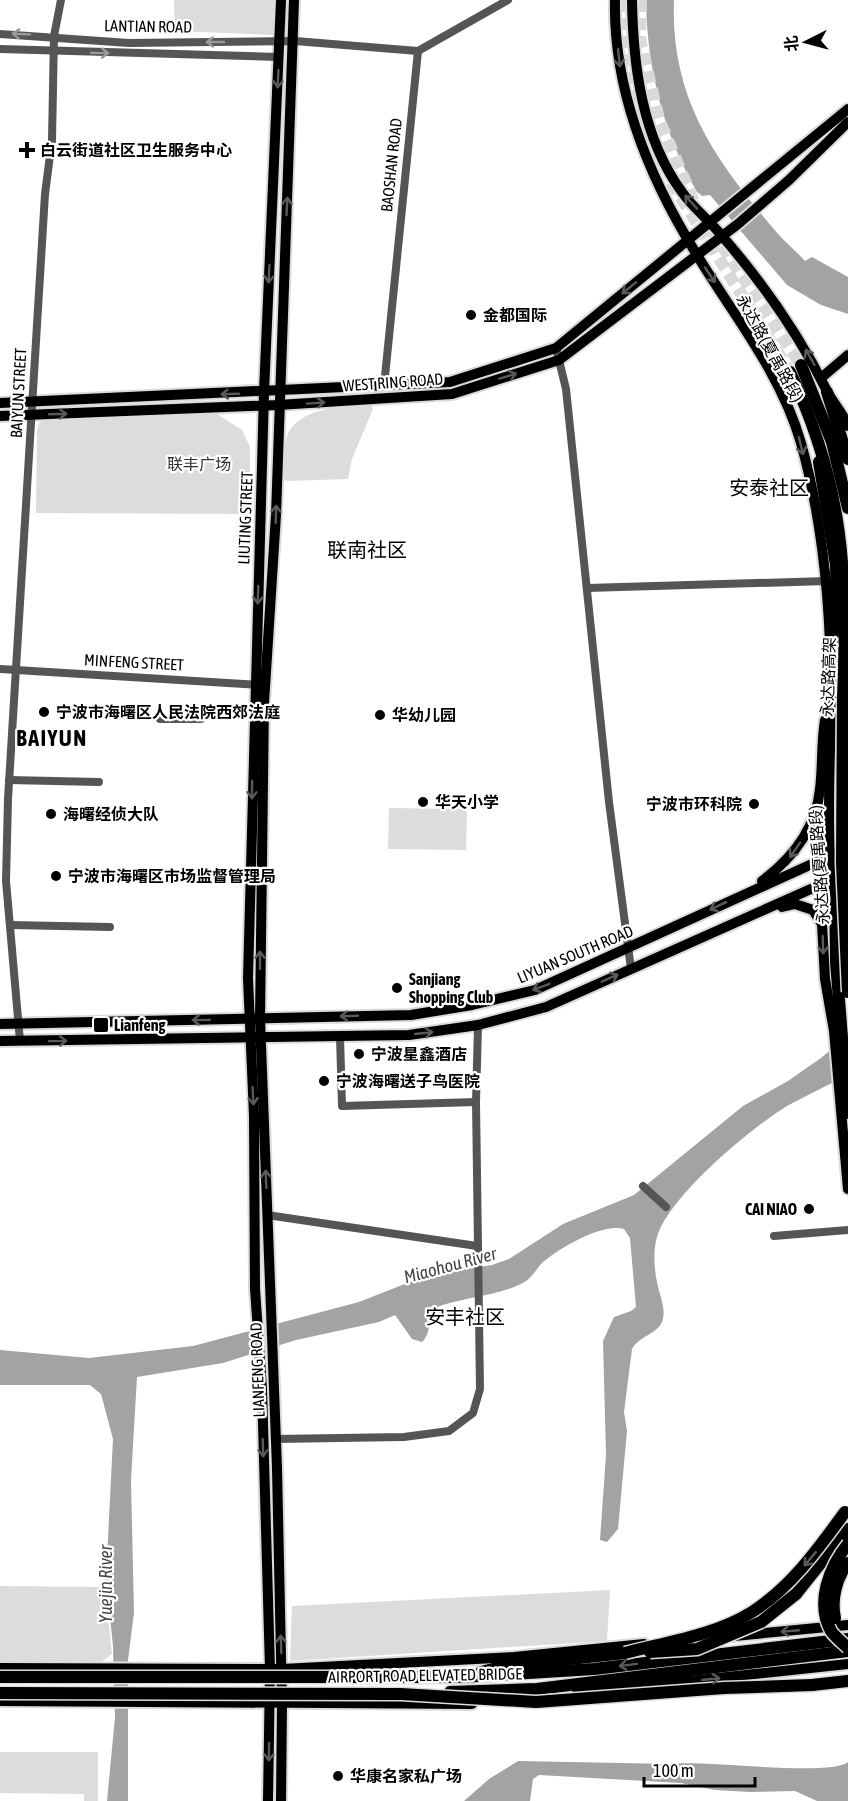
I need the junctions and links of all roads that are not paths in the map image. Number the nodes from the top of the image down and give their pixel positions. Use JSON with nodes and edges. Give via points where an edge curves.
{"nodes":[{"id":1,"x":61,"y":0,"type":"edge"},
{"id":2,"x":281,"y":0,"type":"edge"},
{"id":3,"x":294,"y":0,"type":"edge"},
{"id":4,"x":508,"y":0,"type":"edge"},
{"id":5,"x":615,"y":0,"type":"edge"},
{"id":6,"x":632,"y":0,"type":"edge"},
{"id":7,"x":0,"y":34,"type":"edge"},
{"id":8,"x":54,"y":36,"type":"junction"},
{"id":9,"x":280,"y":41,"type":"junction"},
{"id":10,"x":295,"y":41,"type":"junction"},
{"id":11,"x":0,"y":49,"type":"edge"},
{"id":12,"x":418,"y":51,"type":"junction"},
{"id":13,"x":53,"y":52,"type":"junction"},
{"id":14,"x":279,"y":57,"type":"junction"},
{"id":15,"x":848,"y":109,"type":"edge"},
{"id":16,"x":848,"y":122,"type":"edge"},
{"id":17,"x":710,"y":222,"type":"junction"},
{"id":18,"x":722,"y":235,"type":"junction"},
{"id":19,"x":688,"y":240,"type":"junction"},
{"id":20,"x":697,"y":256,"type":"junction"},
{"id":21,"x":556,"y":348,"type":"junction"},
{"id":22,"x":848,"y":355,"type":"edge"},
{"id":23,"x":559,"y":360,"type":"junction"},
{"id":24,"x":801,"y":364,"type":"tunnel mouth"},
{"id":25,"x":790,"y":372,"type":"tunnel mouth"},
{"id":26,"x":821,"y":378,"type":"junction"},
{"id":27,"x":384,"y":386,"type":"junction"},
{"id":28,"x":278,"y":391,"type":"junction"},
{"id":29,"x":264,"y":392,"type":"junction"},
{"id":30,"x":827,"y":392,"type":"junction"},
{"id":31,"x":33,"y":402,"type":"junction"},
{"id":32,"x":0,"y":403,"type":"edge"},
{"id":33,"x":264,"y":405,"type":"junction"},
{"id":34,"x":278,"y":405,"type":"junction"},
{"id":35,"x":32,"y":415,"type":"junction"},
{"id":36,"x":0,"y":416,"type":"edge"},
{"id":37,"x":848,"y":426,"type":"edge"},
{"id":38,"x":815,"y":428,"type":"junction"},
{"id":39,"x":848,"y":459,"type":"edge"},
{"id":40,"x":848,"y":508,"type":"edge"},
{"id":41,"x":827,"y":581,"type":"junction"},
{"id":42,"x":587,"y":588,"type":"junction"},
{"id":43,"x":830,"y":650,"type":"junction"},
{"id":44,"x":0,"y":669,"type":"edge"},
{"id":45,"x":14,"y":670,"type":"junction"},
{"id":46,"x":260,"y":685,"type":"junction"},
{"id":47,"x":831,"y":693,"type":"junction"},
{"id":48,"x":160,"y":719,"type":"dead end"},
{"id":49,"x":201,"y":719,"type":"dead end"},
{"id":50,"x":9,"y":780,"type":"junction"},
{"id":51,"x":99,"y":782,"type":"dead end"},
{"id":52,"x":848,"y":848,"type":"edge"},
{"id":53,"x":830,"y":855,"type":"junction"},
{"id":54,"x":848,"y":872,"type":"edge"},
{"id":55,"x":835,"y":879,"type":"junction"},
{"id":56,"x":744,"y":894,"type":"junction"},
{"id":57,"x":753,"y":914,"type":"junction"},
{"id":58,"x":10,"y":925,"type":"junction"},
{"id":59,"x":110,"y":927,"type":"dead end"},
{"id":60,"x":627,"y":949,"type":"junction"},
{"id":61,"x":631,"y":969,"type":"junction"},
{"id":62,"x":848,"y":993,"type":"edge"},
{"id":63,"x":254,"y":1019,"type":"junction"},
{"id":64,"x":19,"y":1023,"type":"junction"},
{"id":65,"x":0,"y":1024,"type":"edge"},
{"id":66,"x":478,"y":1025,"type":"junction"},
{"id":67,"x":340,"y":1036,"type":"junction"},
{"id":68,"x":255,"y":1037,"type":"junction"},
{"id":69,"x":0,"y":1041,"type":"edge"},
{"id":70,"x":20,"y":1041,"type":"junction"},
{"id":71,"x":848,"y":1064,"type":"edge"},
{"id":72,"x":476,"y":1102,"type":"junction"},
{"id":73,"x":848,"y":1113,"type":"edge"},
{"id":74,"x":643,"y":1186,"type":"dead end"},
{"id":75,"x":848,"y":1189,"type":"edge"},
{"id":76,"x":666,"y":1208,"type":"dead end"},
{"id":77,"x":267,"y":1215,"type":"junction"},
{"id":78,"x":848,"y":1230,"type":"edge"},
{"id":79,"x":774,"y":1236,"type":"dead end"},
{"id":80,"x":477,"y":1244,"type":"junction"},
{"id":81,"x":267,"y":1387,"type":"junction"},
{"id":82,"x":275,"y":1439,"type":"junction"},
{"id":83,"x":848,"y":1506,"type":"edge"},
{"id":84,"x":848,"y":1529,"type":"edge"},
{"id":85,"x":848,"y":1544,"type":"edge"},
{"id":86,"x":848,"y":1563,"type":"edge"},
{"id":87,"x":848,"y":1625,"type":"edge"},
{"id":88,"x":848,"y":1639,"type":"edge"},
{"id":89,"x":848,"y":1649,"type":"edge"},
{"id":90,"x":625,"y":1653,"type":"junction"},
{"id":91,"x":848,"y":1664,"type":"edge"},
{"id":92,"x":0,"y":1668,"type":"edge"},
{"id":93,"x":270,"y":1669,"type":"junction"},
{"id":94,"x":282,"y":1669,"type":"junction"},
{"id":95,"x":0,"y":1677,"type":"edge"},
{"id":96,"x":462,"y":1677,"type":"junction"},
{"id":97,"x":848,"y":1681,"type":"edge"},
{"id":98,"x":0,"y":1693,"type":"edge"},
{"id":99,"x":401,"y":1694,"type":"junction"},
{"id":100,"x":0,"y":1701,"type":"edge"},
{"id":101,"x":270,"y":1702,"type":"junction"},
{"id":102,"x":282,"y":1702,"type":"junction"},
{"id":103,"x":268,"y":1801,"type":"edge"},
{"id":104,"x":281,"y":1801,"type":"edge"}],
"edges":[{"from":1,"to":8,"type":"street","name":"BAIYUN STREET"},
{"from":2,"to":9,"type":"main road","name":"LIUTING STREET"},
{"from":3,"to":10,"type":"main road","name":"LIUTING STREET"},
{"from":4,"to":12,"type":"street"},
{"from":5,"to":19,"type":"main road","name":"永达路(夏禹路段)","one_way":true,"via":[[620,68],[632,118],[660,191]]},
{"from":17,"to":6,"type":"main road","name":"永达路(夏禹路段)","one_way":true,"via":[[682,192],[651,132],[640,90]]},
{"from":8,"to":7,"type":"street","name":"LANTIAN ROAD","one_way":true},
{"from":9,"to":8,"type":"street","name":"LANTIAN ROAD","one_way":true,"via":[[129,43]]},
{"from":8,"to":13,"type":"street","name":"BAIYUN STREET"},
{"from":9,"to":10,"type":"street","name":"LANTIAN ROAD"},
{"from":9,"to":14,"type":"main road","name":"LIUTING STREET"},
{"from":10,"to":12,"type":"street","name":"LANTIAN ROAD"},
{"from":28,"to":10,"type":"main road","name":"LIUTING STREET","one_way":true},
{"from":11,"to":13,"type":"street","name":"LANTIAN ROAD"},
{"from":12,"to":27,"type":"street","name":"BAOSHAN ROAD"},
{"from":13,"to":14,"type":"street","name":"LANTIAN ROAD","one_way":true},
{"from":13,"to":31,"type":"street","name":"BAIYUN STREET","via":[[52,140],[45,194]]},
{"from":14,"to":29,"type":"main road","name":"LIUTING STREET","one_way":true},
{"from":15,"to":17,"type":"main road","name":"WEST RING ROAD"},
{"from":16,"to":18,"type":"main road","name":"WEST RING ROAD","via":[[789,180]]},
{"from":17,"to":18,"type":"main road","name":"永达路(夏禹路段)"},
{"from":17,"to":19,"type":"main road","name":"WEST RING ROAD"},
{"from":18,"to":20,"type":"main road","name":"WEST RING ROAD"},
{"from":26,"to":18,"type":"main road","name":"永达路(夏禹路段)","one_way":true,"via":[[808,352]]},
{"from":19,"to":20,"type":"main road","name":"永达路(夏禹路段)"},
{"from":19,"to":21,"type":"main road","name":"WEST RING ROAD","one_way":true},
{"from":20,"to":23,"type":"main road","name":"WEST RING ROAD"},
{"from":20,"to":41,"type":"main road","name":"永达路(夏禹路段)","one_way":true,"via":[[736,315],[790,412],[801,444]]},
{"from":21,"to":23,"type":"street"},
{"from":21,"to":27,"type":"main road","name":"WEST RING ROAD","via":[[450,382]]},
{"from":22,"to":26,"type":"main road"},
{"from":34,"to":23,"type":"main road","name":"WEST RING ROAD","one_way":true,"via":[[452,394]]},
{"from":23,"to":42,"type":"street","via":[[566,389]]},
{"from":24,"to":40,"type":"highway","via":[[832,442]]},
{"from":25,"to":38,"type":"highway","name":"永达路高架"},
{"from":26,"to":30,"type":"main road","name":"永达路(夏禹路段)"},
{"from":27,"to":28,"type":"main road","name":"WEST RING ROAD"},
{"from":28,"to":29,"type":"main road","name":"WEST RING ROAD"},
{"from":28,"to":34,"type":"main road","name":"LIUTING STREET"},
{"from":29,"to":31,"type":"main road","name":"WEST RING ROAD","one_way":true},
{"from":29,"to":33,"type":"main road","name":"LIUTING STREET"},
{"from":30,"to":37,"type":"main road","name":"永达路(夏禹路段)"},
{"from":30,"to":39,"type":"highway"},
{"from":31,"to":32,"type":"main road","name":"WEST RING ROAD"},
{"from":31,"to":35,"type":"street","name":"BAIYUN STREET"},
{"from":33,"to":34,"type":"main road","name":"WEST RING ROAD"},
{"from":35,"to":33,"type":"main road","name":"WEST RING ROAD","one_way":true},
{"from":33,"to":46,"type":"main road","name":"LIUTING STREET","one_way":true},
{"from":46,"to":34,"type":"main road","name":"LIUTING STREET","one_way":true,"via":[[276,514]]},
{"from":35,"to":36,"type":"main road","name":"WEST RING ROAD"},
{"from":35,"to":45,"type":"street","name":"BAIYUN STREET"},
{"from":38,"to":43,"type":"highway","via":[[821,487],[836,565],[837,612]]},
{"from":38,"to":62,"type":"highway","name":"永达路高架","bridge":true,"via":[[846,568],[842,863]]},
{"from":41,"to":42,"type":"street"},
{"from":41,"to":43,"type":"main road","name":"永达路(夏禹路段)"},
{"from":42,"to":60,"type":"street"},
{"from":43,"to":47,"type":"main road","name":"永达路(夏禹路段)"},
{"from":44,"to":45,"type":"street","name":"MINFENG STREET"},
{"from":45,"to":46,"type":"street","name":"MINFENG STREET"},
{"from":45,"to":50,"type":"street","name":"BAIYUN STREET"},
{"from":46,"to":63,"type":"main road","name":"LIUTING STREET"},
{"from":47,"to":53,"type":"main road","name":"永达路(夏禹路段)"},
{"from":47,"to":56,"type":"main road","one_way":true,"via":[[822,739],[820,791],[809,830],[785,864]]},
{"from":48,"to":49,"type":"street"},
{"from":50,"to":51,"type":"street"},
{"from":50,"to":58,"type":"street","name":"BAIYUN STREET","via":[[6,881]]},
{"from":52,"to":53,"type":"main road","name":"LIYUAN SOUTH ROAD"},
{"from":53,"to":55,"type":"main road","name":"永达路(夏禹路段)"},
{"from":53,"to":56,"type":"main road","name":"LIYUAN SOUTH ROAD"},
{"from":54,"to":55,"type":"main road"},
{"from":55,"to":57,"type":"main road"},
{"from":55,"to":71,"type":"main road","name":"永达路(夏禹路段)"},
{"from":55,"to":73,"type":"highway","via":[[836,962]]},
{"from":56,"to":60,"type":"main road","name":"LIYUAN SOUTH ROAD","one_way":true},
{"from":57,"to":61,"type":"main road"},
{"from":57,"to":75,"type":"main road","one_way":true,"via":[[795,904],[813,910],[822,924]]},
{"from":58,"to":59,"type":"street"},
{"from":58,"to":64,"type":"street","name":"BAIYUN STREET"},
{"from":60,"to":61,"type":"street"},
{"from":60,"to":63,"type":"main road","name":"LIYUAN SOUTH ROAD","one_way":true,"via":[[535,990],[472,1005],[411,1015]]},
{"from":66,"to":61,"type":"main road","one_way":true,"via":[[546,1007]]},
{"from":63,"to":64,"type":"main road","name":"LIYUAN SOUTH ROAD","one_way":true},
{"from":63,"to":68,"type":"main road","name":"LIUTING STREET"},
{"from":64,"to":65,"type":"main road","name":"LIYUAN SOUTH ROAD"},
{"from":64,"to":70,"type":"street","name":"BAIYUN STREET"},
{"from":67,"to":66,"type":"main road","one_way":true,"via":[[409,1035]]},
{"from":66,"to":72,"type":"street"},
{"from":67,"to":68,"type":"main road"},
{"from":67,"to":72,"type":"street","via":[[342,1106]]},
{"from":70,"to":68,"type":"main road","one_way":true},
{"from":77,"to":68,"type":"main road","name":"LIANFENG ROAD","one_way":true},
{"from":68,"to":81,"type":"main road","name":"LIANFENG ROAD","one_way":true,"via":[[255,1289]]},
{"from":69,"to":70,"type":"main road"},
{"from":72,"to":80,"type":"street"},
{"from":74,"to":76,"type":"street"},
{"from":77,"to":80,"type":"street"},
{"from":77,"to":81,"type":"main road","name":"LIANFENG ROAD"},
{"from":78,"to":79,"type":"street"},
{"from":80,"to":82,"type":"street","via":[[480,1389],[473,1413],[449,1431],[404,1437]]},
{"from":81,"to":82,"type":"main road","name":"LIANFENG ROAD"},
{"from":81,"to":93,"type":"main road","name":"LIANFENG ROAD","one_way":true},
{"from":94,"to":82,"type":"main road","name":"LIANFENG ROAD","one_way":true},
{"from":83,"to":90,"type":"highway","one_way":true,"bridge":true,"via":[[811,1559],[751,1613],[710,1631]]},
{"from":84,"to":90,"type":"highway","bridge":true,"via":[[796,1594],[761,1622],[697,1649]]},
{"from":85,"to":89,"type":"highway","bridge":true,"via":[[835,1561],[825,1598],[832,1631]]},
{"from":86,"to":89,"type":"highway","bridge":true,"via":[[839,1574],[833,1609],[839,1635]]},
{"from":87,"to":94,"type":"main road","one_way":true,"via":[[514,1656]]},
{"from":88,"to":96,"type":"highway","name":"AIRPORT ROAD ELEVATED BRIDGE","one_way":true,"bridge":true,"via":[[594,1669]]},
{"from":89,"to":99,"type":"highway","name":"AIRPORT ROAD ELEVATED BRIDGE","bridge":true,"via":[[537,1689]]},
{"from":90,"to":96,"type":"highway","via":[[505,1666]]},
{"from":102,"to":91,"type":"main road","one_way":true,"via":[[482,1704]]},
{"from":92,"to":93,"type":"main road"},
{"from":93,"to":94,"type":"main road"},
{"from":93,"to":101,"type":"main road","name":"LIANFENG ROAD"},
{"from":94,"to":102,"type":"main road","name":"LIANFENG ROAD"},
{"from":95,"to":96,"type":"highway","name":"AIRPORT ROAD ELEVATED BRIDGE","bridge":true},
{"from":97,"to":99,"type":"highway","bridge":true,"via":[[577,1701]]},
{"from":98,"to":99,"type":"highway","name":"AIRPORT ROAD ELEVATED BRIDGE","bridge":true},
{"from":100,"to":101,"type":"main road"},
{"from":101,"to":102,"type":"main road"},
{"from":101,"to":103,"type":"main road","name":"LIANFENG ROAD","one_way":true},
{"from":102,"to":104,"type":"main road","name":"LIANFENG ROAD"}]}
